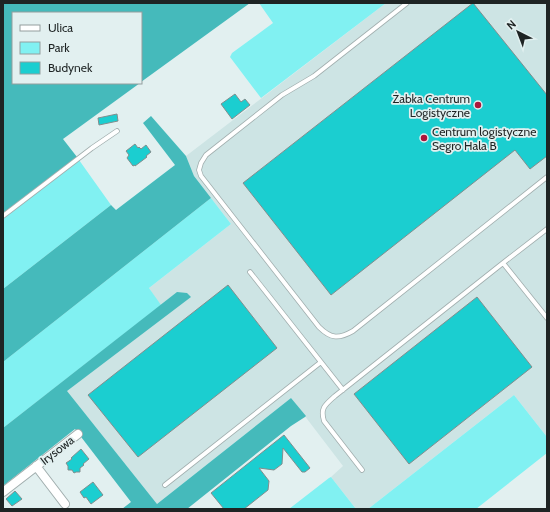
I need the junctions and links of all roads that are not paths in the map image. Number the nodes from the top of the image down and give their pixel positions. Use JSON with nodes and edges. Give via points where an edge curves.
{"nodes":[{"id":1,"x":406,"y":3,"type":"edge"},
{"id":2,"x":117,"y":132,"type":"dead end"},
{"id":3,"x":547,"y":177,"type":"edge"},
{"id":4,"x":3,"y":216,"type":"edge"},
{"id":5,"x":547,"y":228,"type":"edge"},
{"id":6,"x":503,"y":263,"type":"junction"},
{"id":7,"x":250,"y":272,"type":"dead end"},
{"id":8,"x":547,"y":318,"type":"edge"},
{"id":9,"x":321,"y":362,"type":"junction"},
{"id":10,"x":343,"y":390,"type":"junction"},
{"id":11,"x":78,"y":434,"type":"dead end"},
{"id":12,"x":36,"y":466,"type":"junction"},
{"id":13,"x":362,"y":470,"type":"dead end"},
{"id":14,"x":165,"y":485,"type":"dead end"},
{"id":15,"x":3,"y":492,"type":"edge"},
{"id":16,"x":65,"y":504,"type":"dead end"}],
"edges":[{"from":1,"to":3,"type":"lane","via":[[314,76],[282,95],[206,155],[199,170],[200,176],[319,327],[325,333],[334,336],[344,336],[353,331]]},
{"from":2,"to":4,"type":"lane"},
{"from":5,"to":6,"type":"lane"},
{"from":6,"to":8,"type":"lane"},
{"from":6,"to":10,"type":"lane"},
{"from":7,"to":9,"type":"lane"},
{"from":9,"to":10,"type":"lane"},
{"from":9,"to":14,"type":"lane"},
{"from":10,"to":13,"type":"lane","via":[[324,407],[323,417],[326,425]]},
{"from":11,"to":12,"type":"street","name":"Irysowa"},
{"from":12,"to":15,"type":"street","name":"Irysowa"},
{"from":12,"to":16,"type":"street","name":"Irysowa"}]}
